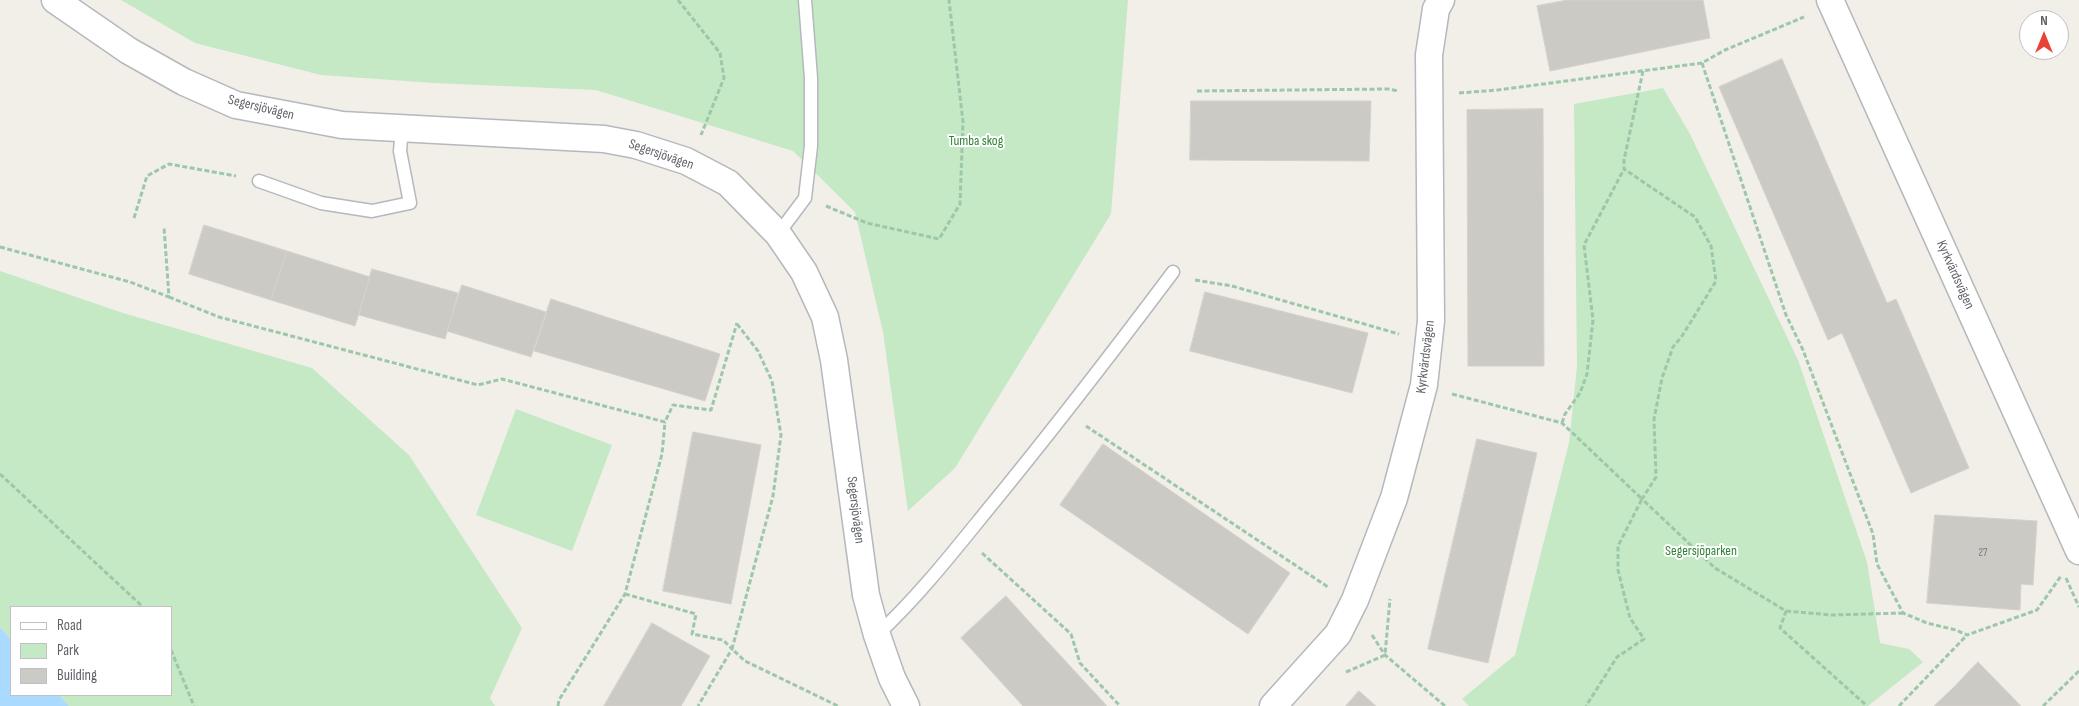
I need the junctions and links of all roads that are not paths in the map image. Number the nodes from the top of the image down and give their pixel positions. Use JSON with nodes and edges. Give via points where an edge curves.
{"nodes":[{"id":1,"x":55,"y":0,"type":"edge"},
{"id":2,"x":805,"y":0,"type":"edge"},
{"id":3,"x":1441,"y":0,"type":"edge"},
{"id":4,"x":1831,"y":2,"type":"edge"},
{"id":5,"x":402,"y":128,"type":"junction"},
{"id":6,"x":259,"y":181,"type":"road end"},
{"id":7,"x":778,"y":234,"type":"junction"},
{"id":8,"x":1173,"y":272,"type":"road end"},
{"id":9,"x":2079,"y":551,"type":"edge"},
{"id":10,"x":876,"y":635,"type":"junction"},
{"id":11,"x":906,"y":706,"type":"edge"},
{"id":12,"x":1273,"y":706,"type":"edge"}],
"edges":[{"from":1,"to":5,"type":"street","name":"Segersjövägen","via":[[145,60],[184,82],[236,104],[342,125]]},
{"from":2,"to":7,"type":"lane","via":[[811,78],[811,146],[805,198]]},
{"from":3,"to":12,"type":"street","name":"Kyrkvärdsvägen","via":[[1436,9],[1429,55],[1431,321],[1424,385],[1394,498],[1352,606],[1338,634]]},
{"from":4,"to":9,"type":"street","name":"Kyrkvärdsvägen"},
{"from":5,"to":6,"type":"lane","via":[[400,151],[410,203],[372,212],[321,203]]},
{"from":5,"to":7,"type":"street","name":"Segersjövägen","via":[[604,138],[636,145],[686,161],[728,183]]},
{"from":7,"to":10,"type":"street","name":"Segersjövägen","via":[[804,272],[824,317],[842,412],[866,595]]},
{"from":8,"to":10,"type":"lane","via":[[1066,414],[896,617]]},
{"from":10,"to":11,"type":"street","name":"Segersjövägen"}]}
